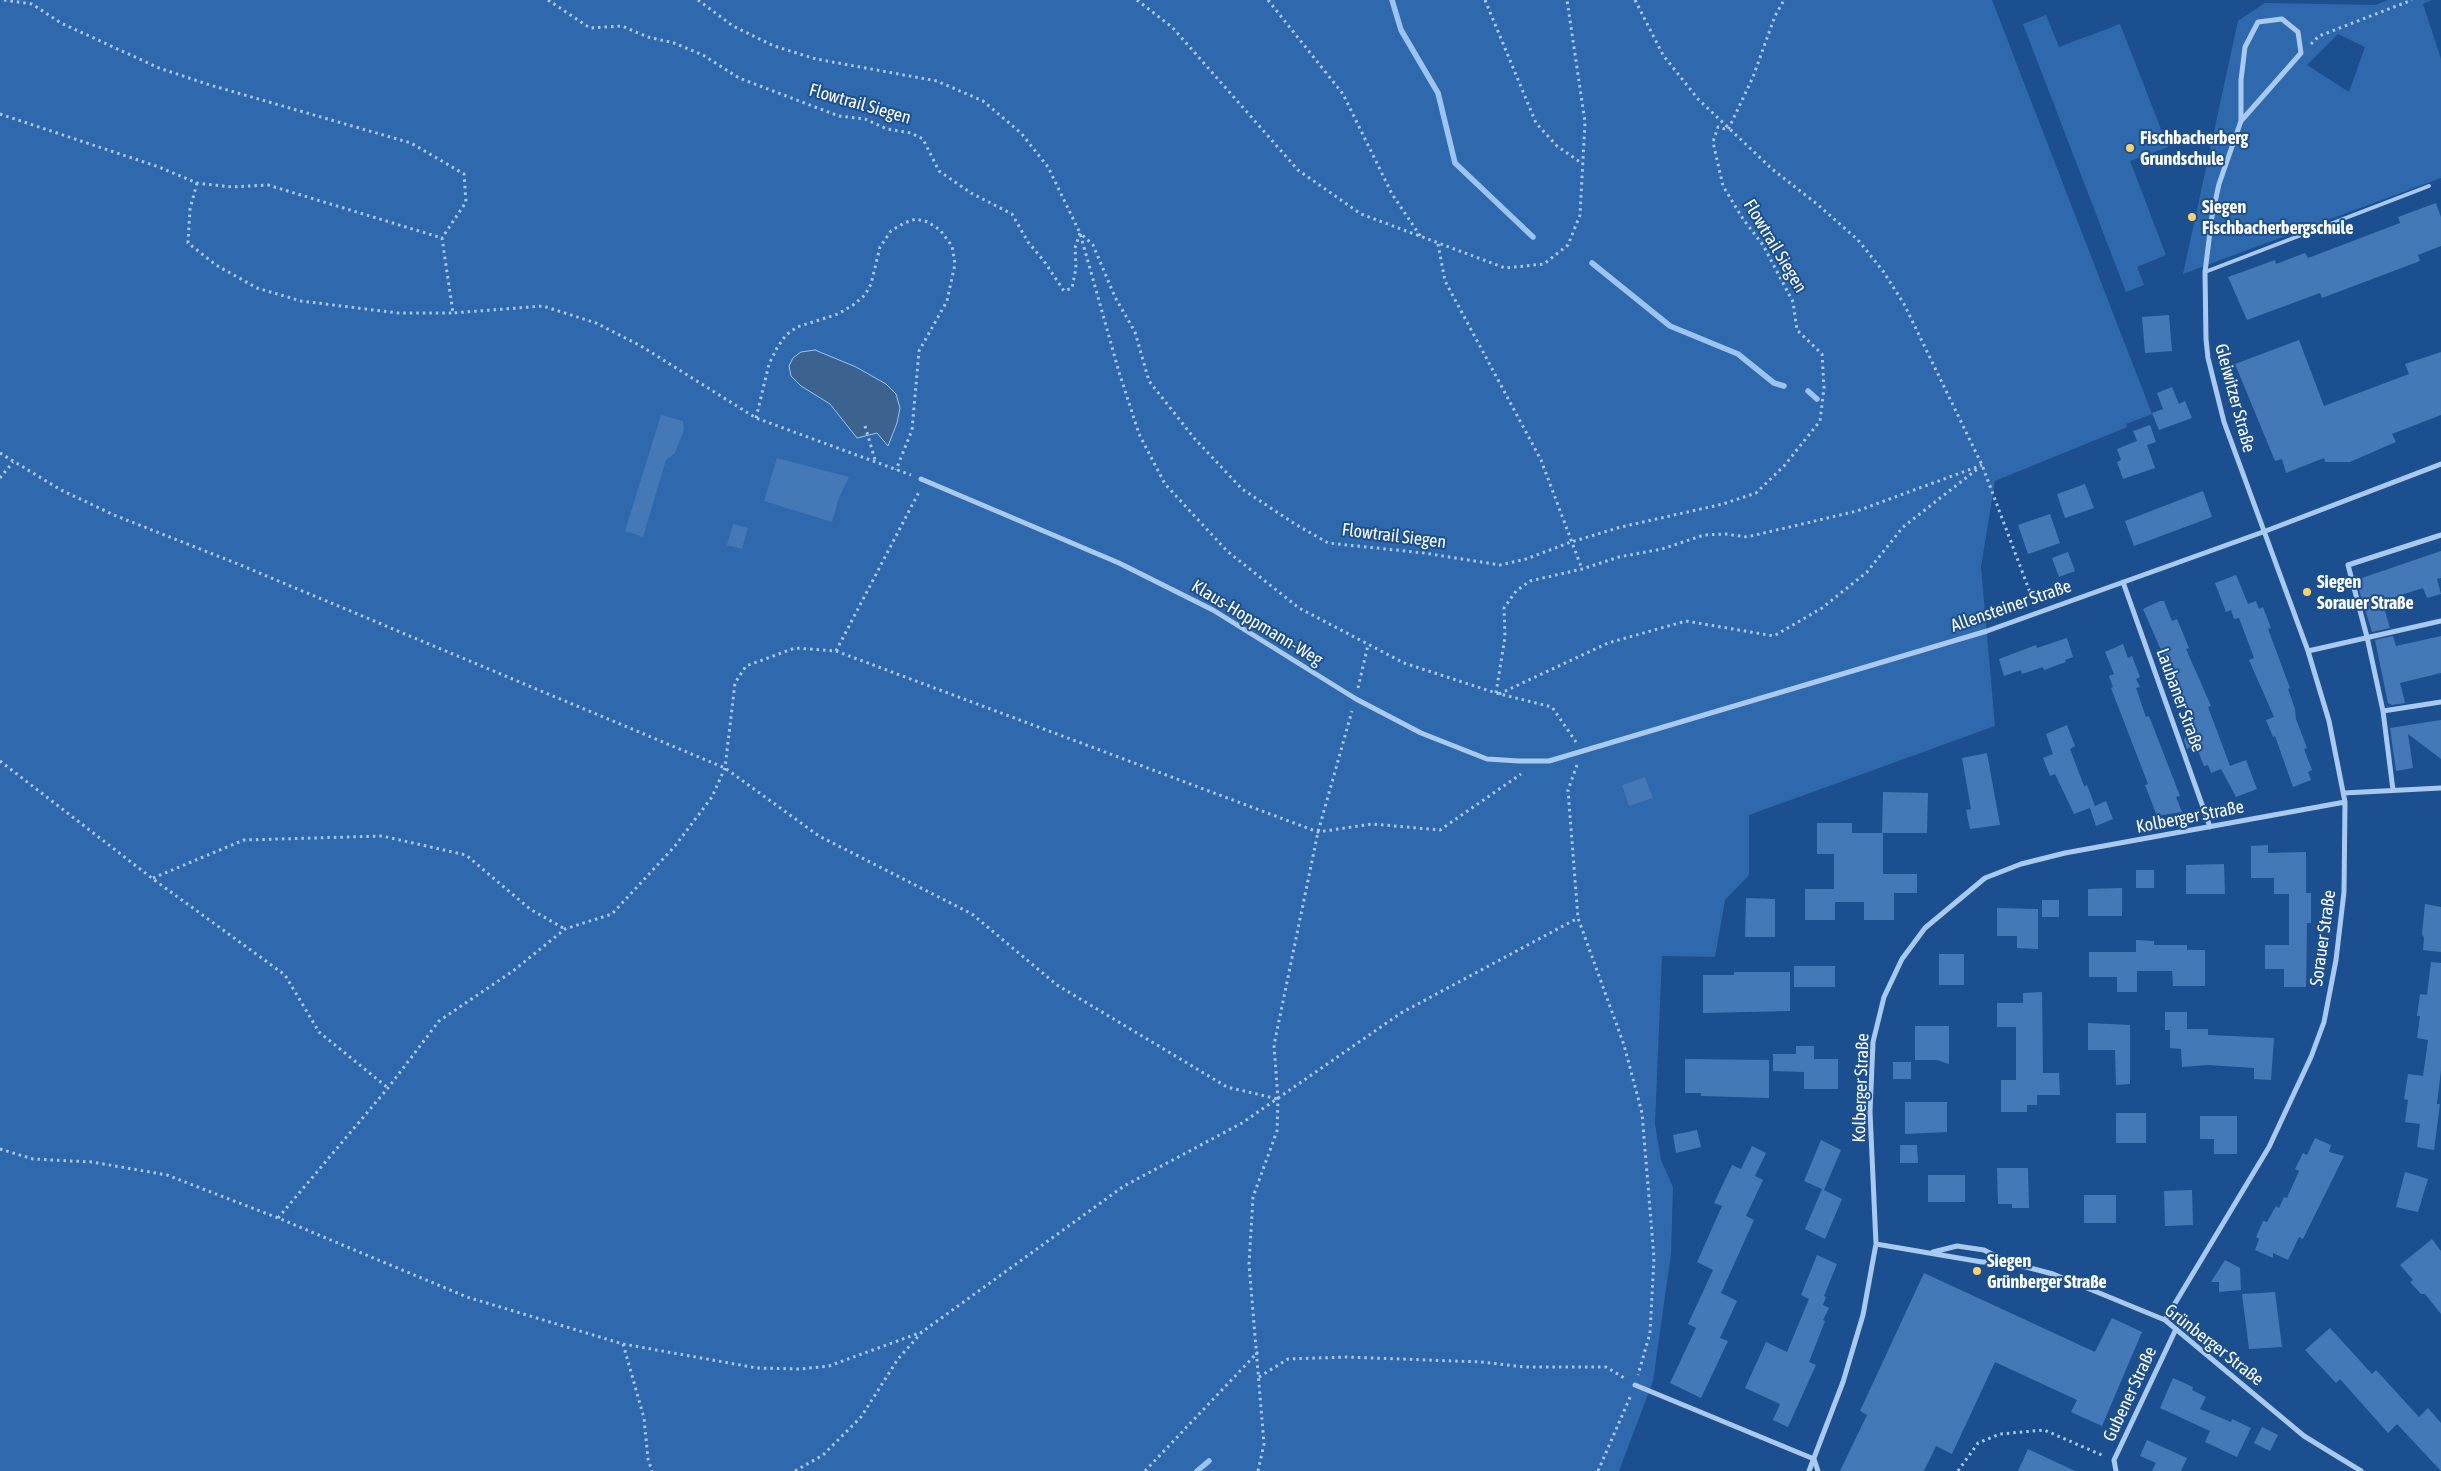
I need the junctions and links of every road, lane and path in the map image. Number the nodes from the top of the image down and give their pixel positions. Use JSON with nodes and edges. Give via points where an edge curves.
{"nodes":[{"id":1,"x":4,"y":0,"type":"edge"},
{"id":2,"x":548,"y":0,"type":"edge"},
{"id":3,"x":698,"y":0,"type":"edge"},
{"id":4,"x":1137,"y":0,"type":"edge"},
{"id":5,"x":1268,"y":0,"type":"edge"},
{"id":6,"x":1485,"y":0,"type":"edge"},
{"id":7,"x":1567,"y":0,"type":"edge"},
{"id":8,"x":1635,"y":0,"type":"edge"},
{"id":9,"x":1784,"y":0,"type":"edge"},
{"id":10,"x":2412,"y":0,"type":"edge"},
{"id":11,"x":2302,"y":53,"type":"junction"},
{"id":12,"x":1,"y":114,"type":"edge"},
{"id":13,"x":2241,"y":121,"type":"junction"},
{"id":14,"x":1728,"y":130,"type":"junction"},
{"id":15,"x":1584,"y":164,"type":"junction"},
{"id":16,"x":197,"y":182,"type":"junction"},
{"id":17,"x":2429,"y":186,"type":"dead end"},
{"id":18,"x":1080,"y":233,"type":"junction"},
{"id":19,"x":1421,"y":237,"type":"junction"},
{"id":20,"x":442,"y":238,"type":"junction"},
{"id":21,"x":1438,"y":244,"type":"junction"},
{"id":22,"x":2205,"y":272,"type":"junction"},
{"id":23,"x":453,"y":313,"type":"junction"},
{"id":24,"x":756,"y":418,"type":"junction"},
{"id":25,"x":865,"y":426,"type":"dead end"},
{"id":26,"x":0,"y":453,"type":"edge"},
{"id":27,"x":13,"y":462,"type":"junction"},
{"id":28,"x":876,"y":463,"type":"junction"},
{"id":29,"x":2441,"y":464,"type":"edge"},
{"id":30,"x":1982,"y":465,"type":"junction"},
{"id":31,"x":896,"y":470,"type":"junction"},
{"id":32,"x":0,"y":478,"type":"edge"},
{"id":33,"x":923,"y":480,"type":"junction"},
{"id":34,"x":2263,"y":532,"type":"junction"},
{"id":35,"x":2441,"y":535,"type":"edge"},
{"id":36,"x":1571,"y":542,"type":"junction"},
{"id":37,"x":1582,"y":569,"type":"junction"},
{"id":38,"x":2123,"y":582,"type":"junction"},
{"id":39,"x":2038,"y":613,"type":"junction"},
{"id":40,"x":2441,"y":620,"type":"edge"},
{"id":41,"x":2367,"y":637,"type":"junction"},
{"id":42,"x":1368,"y":645,"type":"junction"},
{"id":43,"x":836,"y":652,"type":"junction"},
{"id":44,"x":2308,"y":652,"type":"junction"},
{"id":45,"x":1497,"y":693,"type":"junction"},
{"id":46,"x":1356,"y":699,"type":"junction"},
{"id":47,"x":2441,"y":702,"type":"edge"},
{"id":48,"x":2383,"y":711,"type":"junction"},
{"id":49,"x":1582,"y":750,"type":"junction"},
{"id":50,"x":0,"y":762,"type":"edge"},
{"id":51,"x":725,"y":768,"type":"junction"},
{"id":52,"x":1523,"y":773,"type":"dead end"},
{"id":53,"x":2441,"y":788,"type":"edge"},
{"id":54,"x":2393,"y":790,"type":"junction"},
{"id":55,"x":2344,"y":793,"type":"junction"},
{"id":56,"x":2345,"y":802,"type":"junction"},
{"id":57,"x":2210,"y":827,"type":"junction"},
{"id":58,"x":1318,"y":832,"type":"junction"},
{"id":59,"x":153,"y":879,"type":"junction"},
{"id":60,"x":1578,"y":918,"type":"junction"},
{"id":61,"x":565,"y":929,"type":"junction"},
{"id":62,"x":388,"y":1088,"type":"junction"},
{"id":63,"x":1278,"y":1099,"type":"junction"},
{"id":64,"x":0,"y":1149,"type":"edge"},
{"id":65,"x":278,"y":1218,"type":"junction"},
{"id":66,"x":1876,"y":1244,"type":"junction"},
{"id":67,"x":1933,"y":1252,"type":"junction"},
{"id":68,"x":2007,"y":1262,"type":"junction"},
{"id":69,"x":2165,"y":1320,"type":"junction"},
{"id":70,"x":2176,"y":1329,"type":"junction"},
{"id":71,"x":922,"y":1332,"type":"junction"},
{"id":72,"x":623,"y":1344,"type":"junction"},
{"id":73,"x":1258,"y":1352,"type":"junction"},
{"id":74,"x":1259,"y":1377,"type":"junction"},
{"id":75,"x":1635,"y":1385,"type":"junction"},
{"id":76,"x":1814,"y":1459,"type":"junction"},
{"id":77,"x":2114,"y":1460,"type":"junction"},
{"id":78,"x":652,"y":1471,"type":"edge"},
{"id":79,"x":795,"y":1471,"type":"edge"},
{"id":80,"x":1145,"y":1471,"type":"edge"},
{"id":81,"x":1258,"y":1471,"type":"edge"},
{"id":82,"x":1598,"y":1471,"type":"edge"},
{"id":83,"x":1809,"y":1471,"type":"edge"},
{"id":84,"x":1818,"y":1471,"type":"edge"},
{"id":85,"x":1958,"y":1471,"type":"edge"},
{"id":86,"x":2116,"y":1471,"type":"edge"},
{"id":87,"x":2361,"y":1471,"type":"edge"}],
"edges":[{"from":1,"to":20,"type":"path","via":[[32,4],[61,23],[159,68],[410,144],[464,174],[466,202]]},
{"from":2,"to":18,"type":"path","name":"Flowtrail Siegen","via":[[590,28],[622,26],[689,49],[739,78],[838,116],[865,119],[886,129],[923,138],[939,171],[971,193],[1012,214],[1064,291],[1072,288],[1075,248]]},
{"from":3,"to":18,"type":"path","via":[[733,26],[774,46],[816,59],[937,81],[983,101],[1021,133],[1048,167]]},
{"from":4,"to":19,"type":"path","via":[[1172,27],[1298,170],[1361,214]]},
{"from":5,"to":19,"type":"path","via":[[1343,94],[1392,194]]},
{"from":6,"to":15,"type":"path","via":[[1536,123],[1557,146]]},
{"from":7,"to":15,"type":"path","via":[[1585,113]]},
{"from":8,"to":14,"type":"path","via":[[1663,55]]},
{"from":9,"to":14,"type":"path","name":"Flowtrail Siegen"},
{"from":10,"to":11,"type":"path","via":[[2319,36]]},
{"from":11,"to":13,"type":"street","name":"Gleiwitzer Straße"},
{"from":11,"to":13,"type":"street","name":"Gleiwitzer Straße","via":[[2298,32],[2282,19],[2258,22],[2245,47]]},
{"from":12,"to":16,"type":"path"},
{"from":13,"to":22,"type":"street","name":"Gleiwitzer Straße","via":[[2219,184]]},
{"from":14,"to":30,"type":"path","via":[[1858,240],[1883,270],[1904,304]]},
{"from":14,"to":36,"type":"path","name":"Flowtrail Siegen","via":[[1718,127],[1713,142],[1724,186],[1742,219],[1763,245],[1794,302],[1797,330],[1822,354],[1824,388],[1820,421],[1784,466],[1756,492],[1724,504],[1621,527]]},
{"from":15,"to":21,"type":"path","via":[[1580,215],[1568,245],[1544,264],[1505,268]]},
{"from":16,"to":20,"type":"path","via":[[232,187],[268,185]]},
{"from":16,"to":23,"type":"path","via":[[190,209],[188,243],[216,265],[257,288],[301,301],[398,313]]},
{"from":17,"to":22,"type":"lane"},
{"from":18,"to":36,"type":"path","name":"Flowtrail Siegen","via":[[1093,245],[1135,332],[1149,381],[1194,438],[1242,489],[1295,524],[1328,543],[1500,565]]},
{"from":18,"to":42,"type":"path","via":[[1139,434],[1165,484],[1228,551],[1292,602]]},
{"from":19,"to":21,"type":"path"},
{"from":20,"to":23,"type":"path"},
{"from":21,"to":36,"type":"path","via":[[1445,281],[1541,460]]},
{"from":22,"to":34,"type":"street","name":"Gleiwitzer Straße","via":[[2208,358],[2224,422]]},
{"from":23,"to":24,"type":"path","via":[[544,306],[596,323],[641,346]]},
{"from":24,"to":28,"type":"path"},
{"from":24,"to":31,"type":"path","via":[[769,364],[786,335],[797,327],[838,314],[853,305],[868,289],[880,247],[891,232],[916,219],[928,222],[947,238],[955,264],[947,301],[919,351],[912,430]]},
{"from":25,"to":28,"type":"path"},
{"from":26,"to":27,"type":"path"},
{"from":27,"to":32,"type":"path"},
{"from":27,"to":51,"type":"path","via":[[114,515]]},
{"from":28,"to":31,"type":"path"},
{"from":29,"to":34,"type":"street","name":"Allensteiner Straße"},
{"from":30,"to":37,"type":"path","via":[[1858,511],[1747,536],[1704,535]]},
{"from":30,"to":39,"type":"path"},
{"from":30,"to":45,"type":"path","via":[[1903,527],[1867,572],[1822,608],[1774,636],[1686,621],[1608,643]]},
{"from":31,"to":33,"type":"path"},
{"from":33,"to":43,"type":"path"},
{"from":33,"to":46,"type":"street","name":"Klaus-Hoppmann-Weg","via":[[1119,563],[1213,610]]},
{"from":34,"to":38,"type":"street","name":"Allensteiner Straße"},
{"from":34,"to":44,"type":"street","name":"Sorauer Straße"},
{"from":35,"to":41,"type":"street","via":[[2348,566]]},
{"from":36,"to":37,"type":"path"},
{"from":37,"to":45,"type":"path","via":[[1530,580],[1516,591],[1504,608],[1505,637]]},
{"from":38,"to":39,"type":"street","name":"Allensteiner Straße"},
{"from":38,"to":57,"type":"street","name":"Laubaner Straße"},
{"from":39,"to":49,"type":"street","name":"Allensteiner Straße","via":[[1977,634]]},
{"from":40,"to":41,"type":"street"},
{"from":41,"to":44,"type":"street"},
{"from":41,"to":48,"type":"street"},
{"from":42,"to":45,"type":"path","via":[[1404,663]]},
{"from":42,"to":46,"type":"path"},
{"from":43,"to":51,"type":"path","via":[[795,648],[746,666],[735,683]]},
{"from":43,"to":58,"type":"path"},
{"from":44,"to":55,"type":"street","name":"Sorauer Straße","via":[[2329,721]]},
{"from":45,"to":49,"type":"path","via":[[1552,707]]},
{"from":46,"to":49,"type":"street","name":"Klaus-Hoppmann-Weg","via":[[1420,733],[1487,758],[1549,760]]},
{"from":46,"to":58,"type":"path"},
{"from":47,"to":48,"type":"street"},
{"from":48,"to":54,"type":"street"},
{"from":49,"to":60,"type":"path","via":[[1568,790]]},
{"from":50,"to":59,"type":"path"},
{"from":51,"to":61,"type":"path","via":[[712,797],[675,846],[612,914]]},
{"from":51,"to":63,"type":"path","via":[[819,836],[972,914],[1057,985],[1227,1087]]},
{"from":52,"to":58,"type":"path","via":[[1440,830],[1372,824]]},
{"from":53,"to":54,"type":"street"},
{"from":54,"to":55,"type":"street"},
{"from":55,"to":56,"type":"street","name":"Sorauer Straße"},
{"from":56,"to":57,"type":"street","name":"Kolberger Straße"},
{"from":56,"to":69,"type":"street","name":"Sorauer Straße","via":[[2344,892],[2324,1022],[2270,1147]]},
{"from":57,"to":66,"type":"street","name":"Kolberger Straße","via":[[2021,864],[1985,878],[1925,928],[1902,959],[1884,997],[1873,1042],[1870,1112]]},
{"from":58,"to":63,"type":"path","via":[[1274,1045]]},
{"from":59,"to":61,"type":"path","via":[[244,840],[382,836],[466,855],[530,909]]},
{"from":59,"to":62,"type":"path","via":[[285,975],[319,1032]]},
{"from":60,"to":63,"type":"path","via":[[1401,1013]]},
{"from":60,"to":75,"type":"path","via":[[1624,1045],[1642,1113],[1654,1258],[1650,1333]]},
{"from":61,"to":62,"type":"path","via":[[513,971],[439,1021]]},
{"from":62,"to":65,"type":"path"},
{"from":63,"to":71,"type":"path","via":[[1242,1123],[1124,1186]]},
{"from":63,"to":73,"type":"path","via":[[1277,1131],[1253,1197],[1250,1229],[1249,1264]]},
{"from":64,"to":65,"type":"path","via":[[33,1159],[92,1162],[167,1175]]},
{"from":65,"to":72,"type":"path","via":[[467,1297]]},
{"from":66,"to":67,"type":"street","name":"Grünberger Straße"},
{"from":66,"to":76,"type":"street","name":"Kolberger Straße","via":[[1863,1315],[1843,1382]]},
{"from":67,"to":68,"type":"street","name":"Grünberger Straße","via":[[1982,1262]]},
{"from":67,"to":68,"type":"street","name":"Grünberger Straße","via":[[1957,1246],[1984,1250]]},
{"from":68,"to":69,"type":"street","name":"Grünberger Straße","via":[[2053,1274]]},
{"from":69,"to":70,"type":"street","name":"Grünberger Straße"},
{"from":70,"to":77,"type":"street","name":"Gubener Straße"},
{"from":70,"to":87,"type":"street","name":"Grünberger Straße","via":[[2304,1436]]},
{"from":71,"to":72,"type":"path","via":[[829,1366],[801,1369],[757,1368]]},
{"from":71,"to":79,"type":"path","via":[[898,1360],[861,1417],[823,1455]]},
{"from":72,"to":78,"type":"path","via":[[644,1418]]},
{"from":73,"to":74,"type":"path"},
{"from":73,"to":80,"type":"path"},
{"from":74,"to":75,"type":"path","via":[[1288,1359],[1347,1356],[1524,1367],[1606,1367]]},
{"from":74,"to":81,"type":"path","via":[[1264,1444]]},
{"from":75,"to":76,"type":"street"},
{"from":75,"to":82,"type":"path"},
{"from":76,"to":83,"type":"street","name":"Kolberger Straße"},
{"from":76,"to":84,"type":"street"},
{"from":77,"to":85,"type":"path","via":[[2044,1430],[2000,1434],[1978,1443]]},
{"from":77,"to":86,"type":"street","name":"Gubener Straße"}]}
